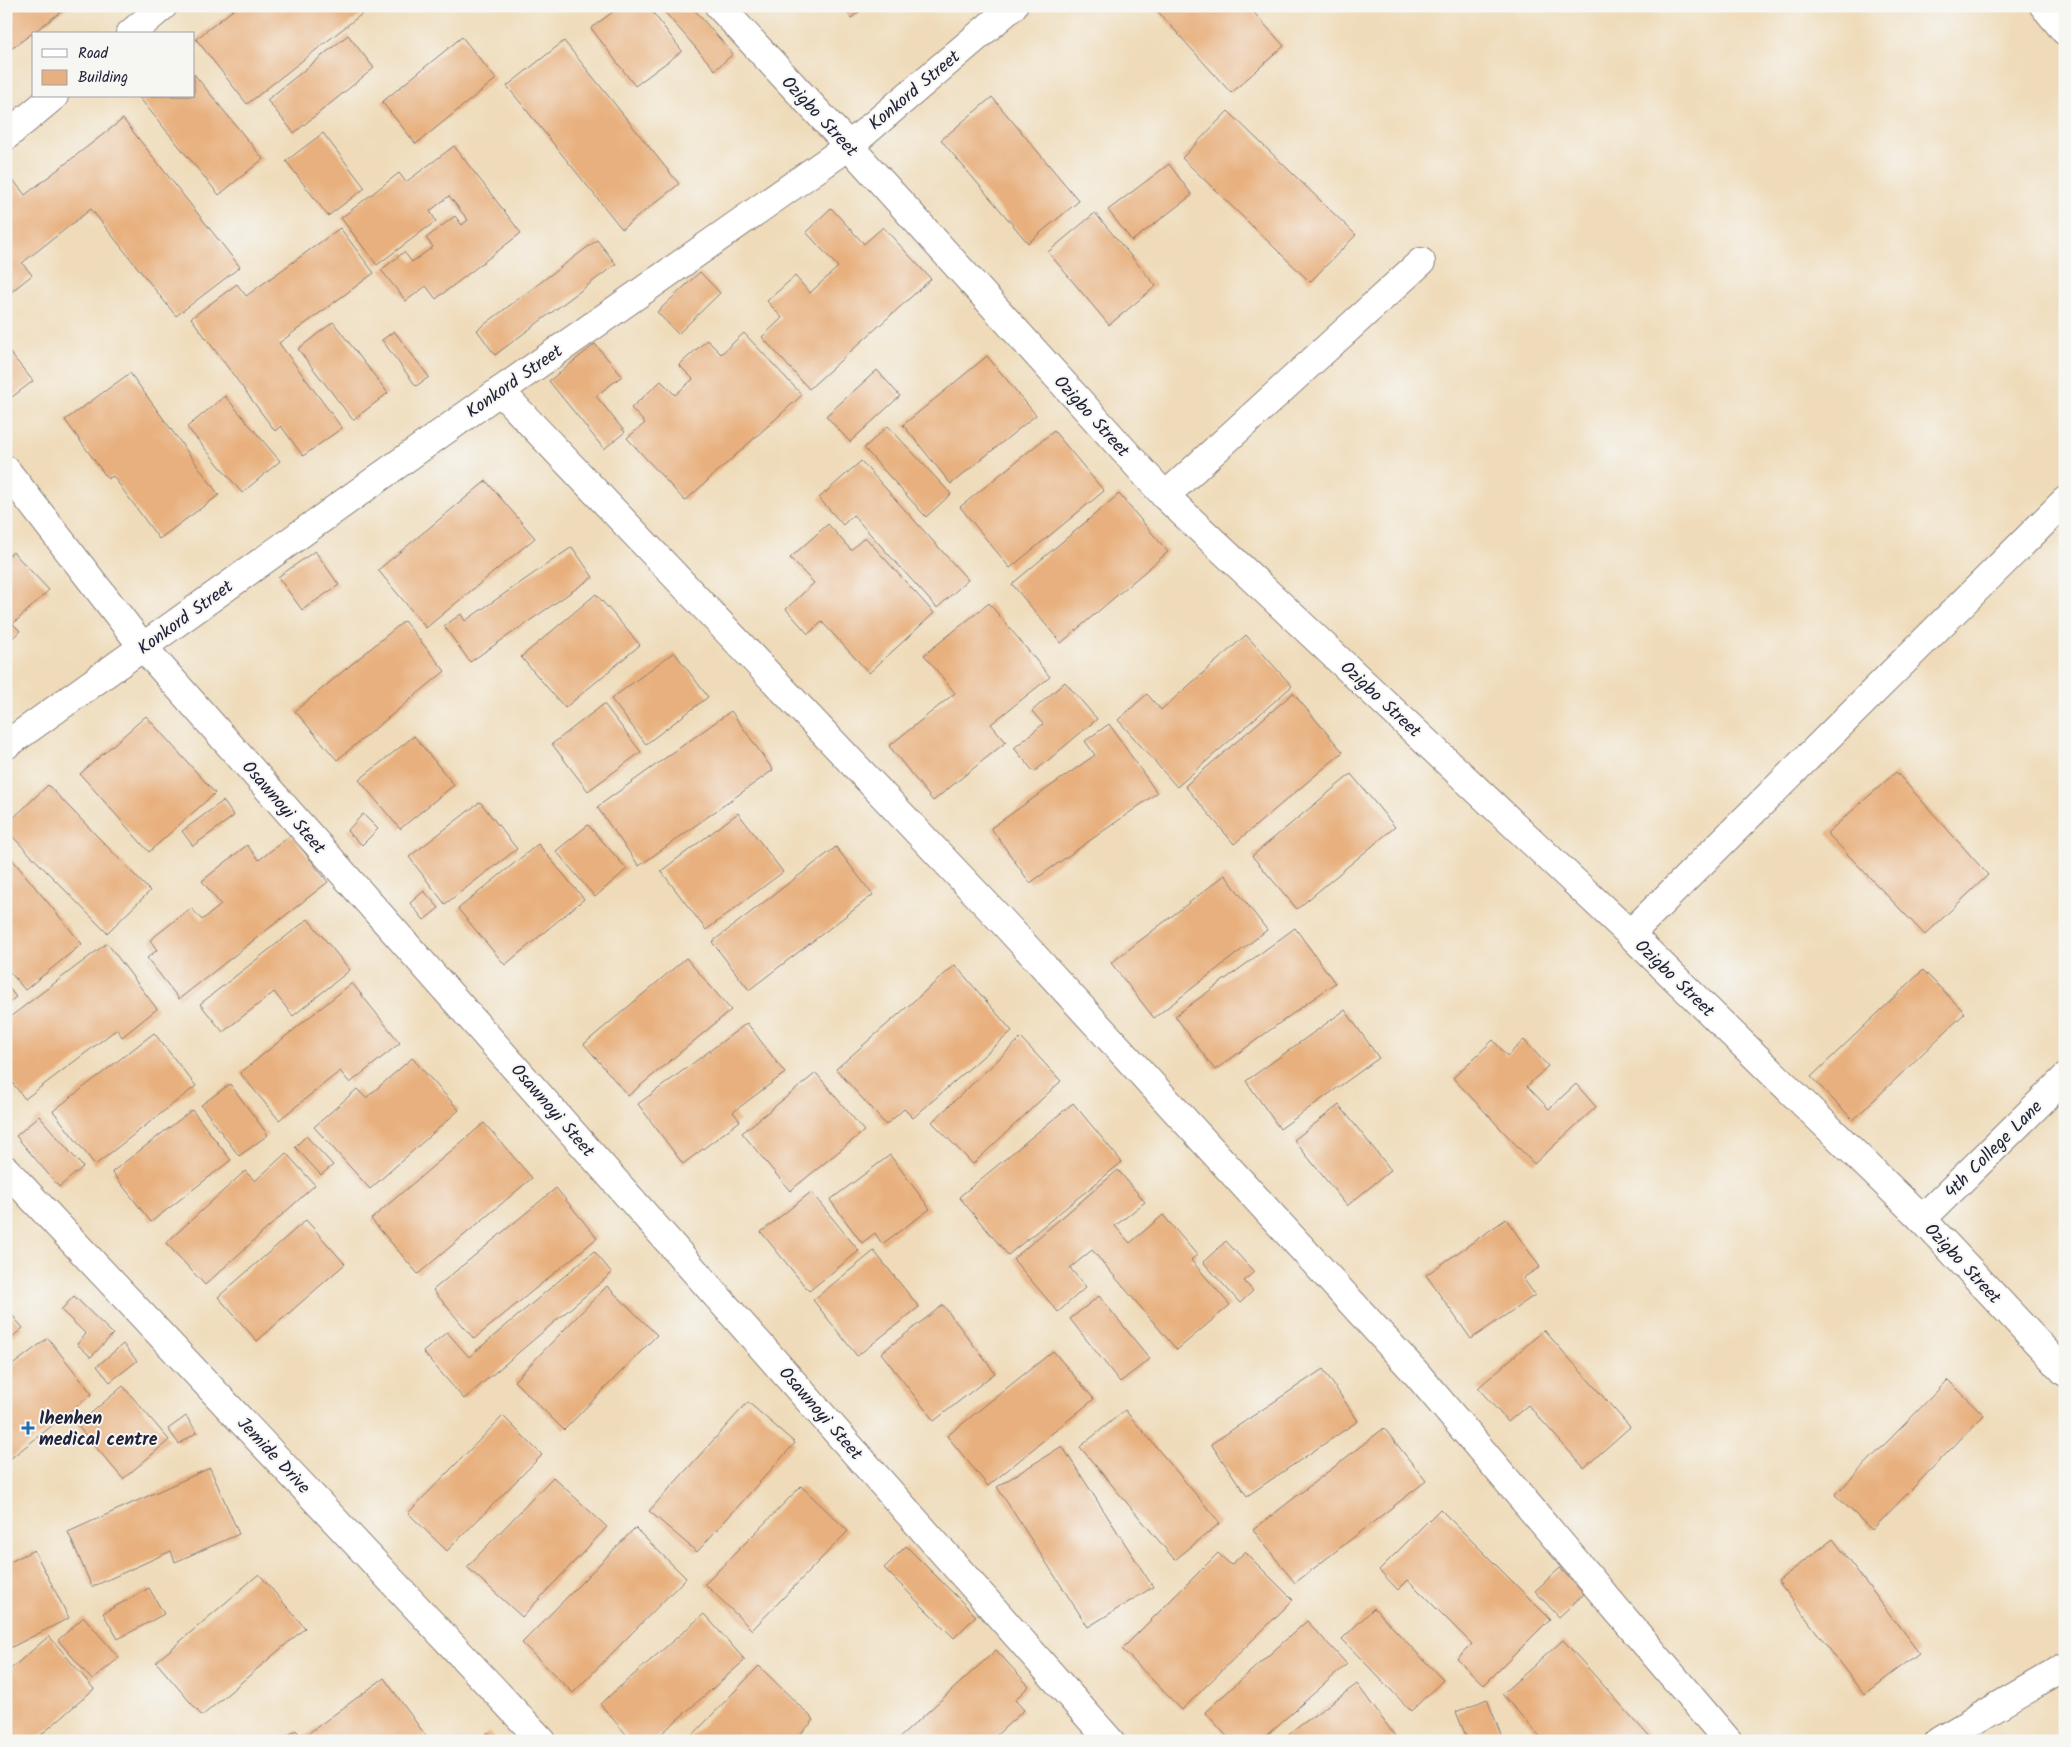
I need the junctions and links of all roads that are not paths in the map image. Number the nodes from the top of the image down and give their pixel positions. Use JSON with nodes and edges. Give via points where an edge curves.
{"nodes":[{"id":1,"x":163,"y":6,"type":"edge"},
{"id":2,"x":719,"y":6,"type":"edge"},
{"id":3,"x":1013,"y":6,"type":"edge"},
{"id":4,"x":2044,"y":6,"type":"edge"},
{"id":5,"x":2065,"y":31,"type":"edge"},
{"id":6,"x":132,"y":32,"type":"edge"},
{"id":7,"x":52,"y":98,"type":"edge"},
{"id":8,"x":6,"y":136,"type":"edge"},
{"id":9,"x":849,"y":146,"type":"junction"},
{"id":10,"x":1422,"y":262,"type":"dead end"},
{"id":11,"x":500,"y":391,"type":"junction"},
{"id":12,"x":6,"y":470,"type":"edge"},
{"id":13,"x":1164,"y":496,"type":"junction"},
{"id":14,"x":2065,"y":501,"type":"edge"},
{"id":15,"x":143,"y":647,"type":"junction"},
{"id":16,"x":6,"y":745,"type":"edge"},
{"id":17,"x":1630,"y":934,"type":"junction"},
{"id":18,"x":2065,"y":1078,"type":"edge"},
{"id":19,"x":6,"y":1170,"type":"edge"},
{"id":20,"x":1922,"y":1219,"type":"junction"},
{"id":21,"x":2065,"y":1372,"type":"edge"},
{"id":22,"x":2065,"y":1667,"type":"edge"},
{"id":23,"x":542,"y":1741,"type":"edge"},
{"id":24,"x":1110,"y":1741,"type":"edge"},
{"id":25,"x":1728,"y":1741,"type":"edge"},
{"id":26,"x":1939,"y":1741,"type":"edge"}],
"edges":[{"from":1,"to":6,"type":"street"},
{"from":2,"to":9,"type":"street","name":"Ozigbo Street"},
{"from":3,"to":9,"type":"street","name":"Konkord Street"},
{"from":4,"to":5,"type":"street"},
{"from":7,"to":8,"type":"street"},
{"from":9,"to":11,"type":"street","name":"Konkord Street"},
{"from":9,"to":13,"type":"street","name":"Ozigbo Street"},
{"from":10,"to":13,"type":"street"},
{"from":11,"to":15,"type":"street","name":"Konkord Street"},
{"from":11,"to":25,"type":"street","via":[[996,915],[1416,1374]]},
{"from":12,"to":15,"type":"street","name":"Osawnoyi Steet"},
{"from":13,"to":17,"type":"street","name":"Ozigbo Street"},
{"from":14,"to":17,"type":"street"},
{"from":15,"to":16,"type":"street","name":"Konkord Street"},
{"from":15,"to":24,"type":"street","name":"Osawnoyi Steet"},
{"from":17,"to":20,"type":"street","name":"Ozigbo Street"},
{"from":18,"to":20,"type":"street","name":"4th College Lane"},
{"from":19,"to":23,"type":"street","name":"Jemide Drive"},
{"from":20,"to":21,"type":"street","name":"Ozigbo Street"},
{"from":22,"to":26,"type":"street"}]}
